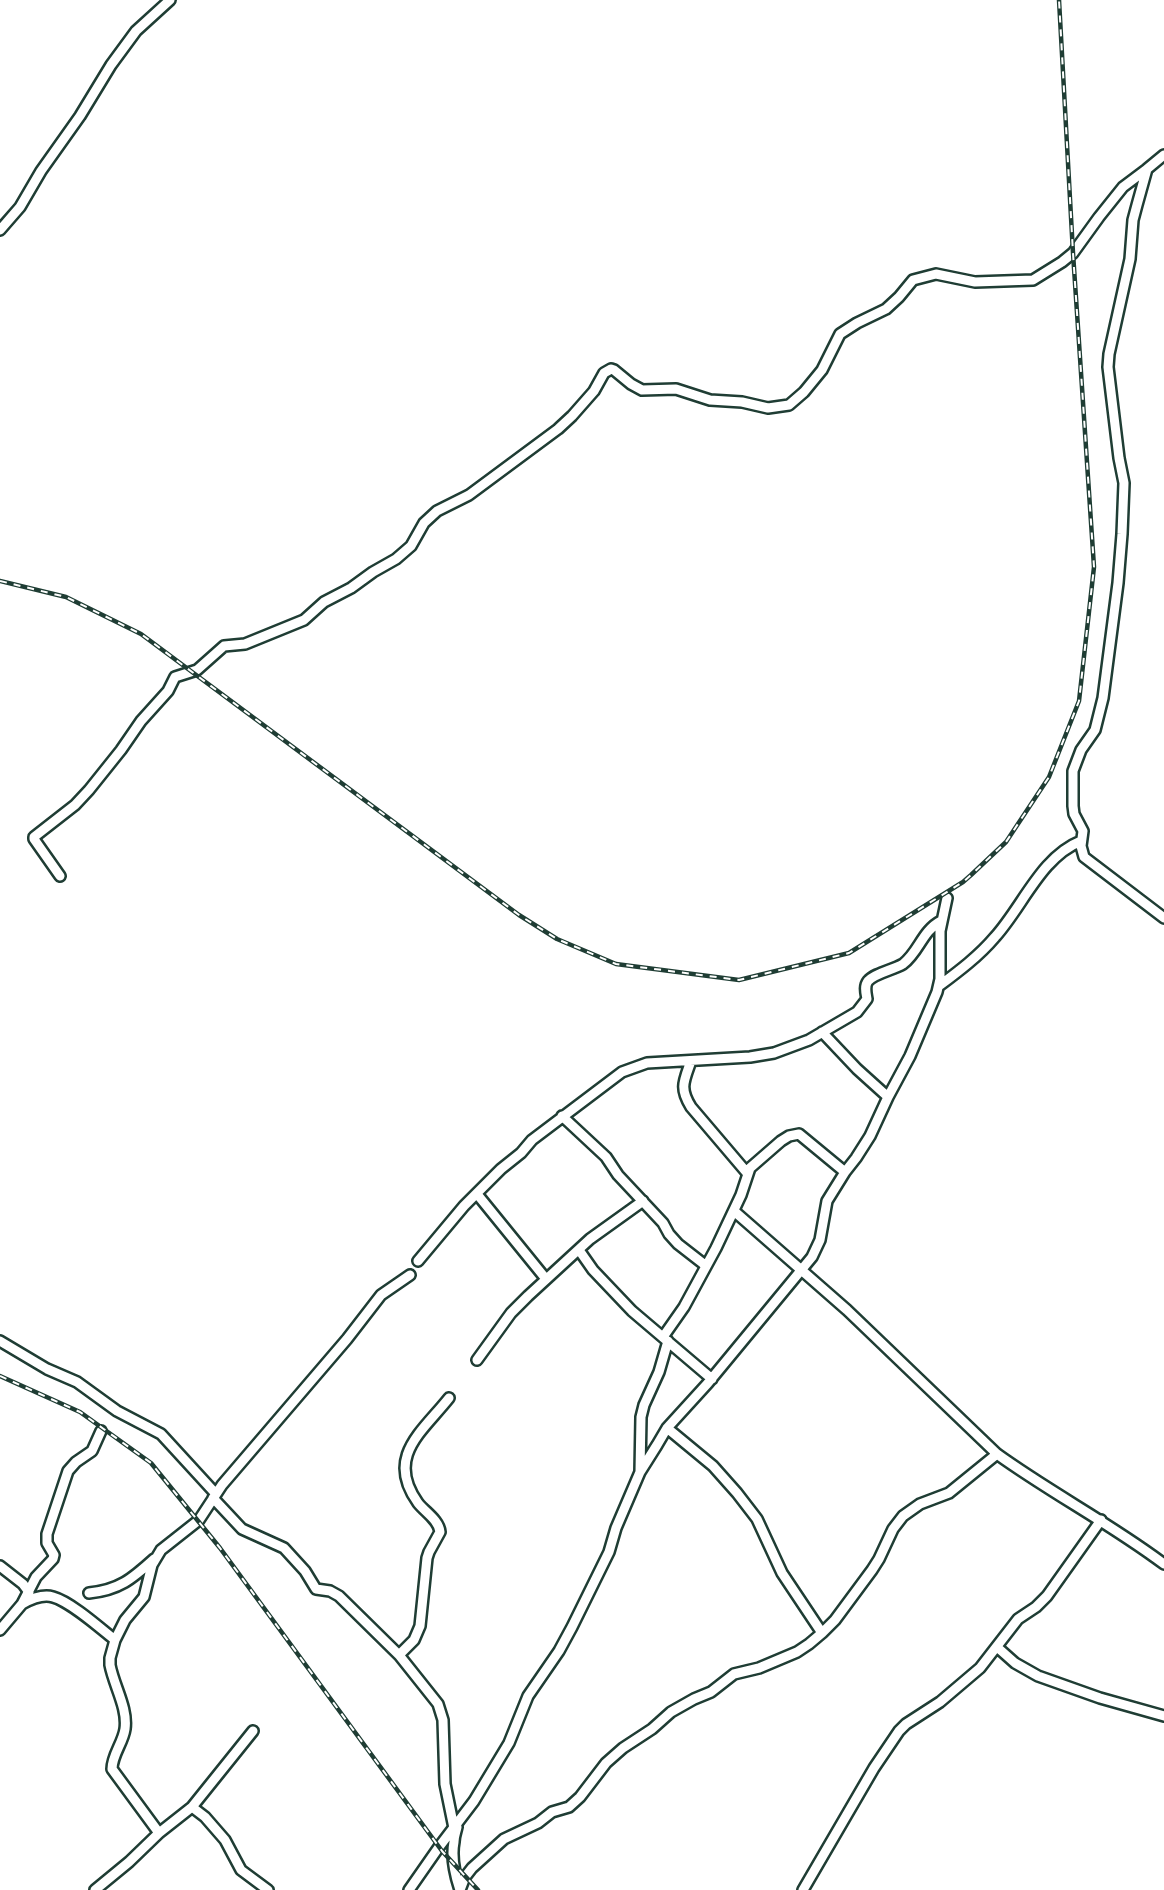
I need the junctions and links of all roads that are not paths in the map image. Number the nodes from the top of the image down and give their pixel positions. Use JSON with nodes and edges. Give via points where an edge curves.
{"nodes":[{"id":1,"x":170,"y":0,"type":"edge"},
{"id":2,"x":1164,"y":155,"type":"edge"},
{"id":3,"x":1147,"y":169,"type":"junction"},
{"id":4,"x":0,"y":230,"type":"edge"},
{"id":5,"x":1081,"y":841,"type":"junction"},
{"id":6,"x":60,"y":876,"type":"dead end"},
{"id":7,"x":947,"y":898,"type":"dead end"},
{"id":8,"x":1164,"y":918,"type":"edge"},
{"id":9,"x":941,"y":921,"type":"junction"},
{"id":10,"x":939,"y":986,"type":"junction"},
{"id":11,"x":822,"y":1032,"type":"junction"},
{"id":12,"x":691,"y":1061,"type":"junction"},
{"id":13,"x":888,"y":1097,"type":"junction"},
{"id":14,"x":562,"y":1116,"type":"junction"},
{"id":15,"x":844,"y":1172,"type":"junction"},
{"id":16,"x":748,"y":1174,"type":"junction"},
{"id":17,"x":477,"y":1194,"type":"junction"},
{"id":18,"x":643,"y":1201,"type":"junction"},
{"id":19,"x":734,"y":1211,"type":"junction"},
{"id":20,"x":579,"y":1250,"type":"junction"},
{"id":21,"x":418,"y":1261,"type":"dead end"},
{"id":22,"x":534,"y":1265,"type":"junction"},
{"id":23,"x":705,"y":1265,"type":"junction"},
{"id":24,"x":560,"y":1267,"type":"junction"},
{"id":25,"x":802,"y":1270,"type":"junction"},
{"id":26,"x":410,"y":1275,"type":"dead end"},
{"id":27,"x":546,"y":1279,"type":"junction"},
{"id":28,"x":666,"y":1339,"type":"junction"},
{"id":29,"x":0,"y":1341,"type":"edge"},
{"id":30,"x":477,"y":1360,"type":"dead end"},
{"id":31,"x":712,"y":1379,"type":"junction"},
{"id":32,"x":449,"y":1398,"type":"dead end"},
{"id":33,"x":668,"y":1428,"type":"junction"},
{"id":34,"x":101,"y":1431,"type":"dead end"},
{"id":35,"x":998,"y":1454,"type":"junction"},
{"id":36,"x":640,"y":1472,"type":"junction"},
{"id":37,"x":214,"y":1496,"type":"junction"},
{"id":38,"x":1101,"y":1520,"type":"junction"},
{"id":39,"x":155,"y":1558,"type":"junction"},
{"id":40,"x":1164,"y":1564,"type":"edge"},
{"id":41,"x":0,"y":1566,"type":"edge"},
{"id":42,"x":29,"y":1592,"type":"junction"},
{"id":43,"x":89,"y":1593,"type":"dead end"},
{"id":44,"x":22,"y":1604,"type":"junction"},
{"id":45,"x":0,"y":1629,"type":"edge"},
{"id":46,"x":822,"y":1633,"type":"junction"},
{"id":47,"x":115,"y":1640,"type":"junction"},
{"id":48,"x":998,"y":1647,"type":"junction"},
{"id":49,"x":399,"y":1655,"type":"junction"},
{"id":50,"x":1164,"y":1716,"type":"edge"},
{"id":51,"x":254,"y":1731,"type":"dead end"},
{"id":52,"x":192,"y":1807,"type":"junction"},
{"id":53,"x":455,"y":1827,"type":"junction"},
{"id":54,"x":159,"y":1833,"type":"junction"},
{"id":55,"x":94,"y":1890,"type":"edge"},
{"id":56,"x":268,"y":1890,"type":"edge"},
{"id":57,"x":409,"y":1890,"type":"edge"},
{"id":58,"x":460,"y":1890,"type":"edge"},
{"id":59,"x":803,"y":1890,"type":"edge"}],
"edges":[{"from":1,"to":4,"type":"street","via":[[136,31],[20,207]]},
{"from":2,"to":3,"type":"street"},
{"from":3,"to":5,"type":"street","via":[[1133,220],[1130,259],[1108,361],[1124,483],[1122,534],[1104,698],[1095,730],[1073,771],[1073,806],[1083,831]]},
{"from":3,"to":6,"type":"street","via":[[1116,195],[1073,253],[1033,280],[975,282],[936,274],[913,279],[886,309],[840,334],[822,370],[789,405],[768,408],[710,400],[676,389],[642,390],[614,370],[608,371],[558,429],[469,495],[430,517],[411,546],[396,559],[324,602],[300,622],[245,644],[224,646],[196,670],[173,679],[168,691],[89,790],[34,837]]},
{"from":5,"to":8,"type":"street","via":[[1084,857]]},
{"from":5,"to":10,"type":"street","via":[[1070,846],[1040,875],[988,945]]},
{"from":7,"to":9,"type":"street"},
{"from":9,"to":10,"type":"street"},
{"from":9,"to":11,"type":"street","via":[[929,929],[903,964],[867,982],[867,999],[857,1012]]},
{"from":10,"to":13,"type":"street"},
{"from":11,"to":12,"type":"street","via":[[795,1046],[763,1055]]},
{"from":11,"to":13,"type":"street"},
{"from":12,"to":14,"type":"street","via":[[647,1063],[622,1072]]},
{"from":12,"to":16,"type":"street","via":[[683,1084],[685,1097]]},
{"from":13,"to":15,"type":"street","via":[[870,1136]]},
{"from":14,"to":17,"type":"street"},
{"from":14,"to":18,"type":"street","via":[[606,1157]]},
{"from":15,"to":16,"type":"street","via":[[804,1136],[795,1134],[752,1165]]},
{"from":15,"to":25,"type":"street","via":[[827,1201],[820,1240]]},
{"from":16,"to":19,"type":"street"},
{"from":17,"to":21,"type":"street"},
{"from":17,"to":22,"type":"street"},
{"from":18,"to":20,"type":"street"},
{"from":18,"to":23,"type":"street","via":[[678,1244]]},
{"from":19,"to":23,"type":"street"},
{"from":19,"to":25,"type":"street"},
{"from":20,"to":24,"type":"street"},
{"from":20,"to":28,"type":"street","via":[[632,1311]]},
{"from":22,"to":24,"type":"street"},
{"from":22,"to":27,"type":"street"},
{"from":23,"to":28,"type":"street"},
{"from":24,"to":27,"type":"street"},
{"from":25,"to":31,"type":"street"},
{"from":25,"to":35,"type":"street"},
{"from":26,"to":37,"type":"street","via":[[381,1295]]},
{"from":27,"to":30,"type":"street","via":[[511,1313]]},
{"from":28,"to":31,"type":"street"},
{"from":28,"to":36,"type":"street","via":[[659,1372],[641,1417]]},
{"from":29,"to":37,"type":"street","via":[[77,1382],[117,1411],[161,1434]]},
{"from":31,"to":33,"type":"street"},
{"from":32,"to":49,"type":"street","via":[[412,1443],[405,1461],[406,1481],[441,1532],[428,1554],[420,1626]]},
{"from":33,"to":36,"type":"street"},
{"from":33,"to":46,"type":"street","via":[[713,1466],[737,1493],[757,1520],[782,1573]]},
{"from":34,"to":42,"type":"street","via":[[92,1451],[66,1475],[47,1534],[54,1556]]},
{"from":35,"to":38,"type":"street"},
{"from":35,"to":46,"type":"street","via":[[949,1493],[920,1504],[903,1516],[875,1564]]},
{"from":36,"to":53,"type":"street","via":[[609,1552],[565,1640],[528,1696],[509,1743]]},
{"from":37,"to":39,"type":"street","via":[[199,1520]]},
{"from":37,"to":49,"type":"street","via":[[242,1528],[284,1548],[316,1589],[339,1596]]},
{"from":38,"to":40,"type":"street"},
{"from":38,"to":48,"type":"street","via":[[1047,1596],[1018,1619]]},
{"from":39,"to":43,"type":"street","via":[[123,1584]]},
{"from":39,"to":47,"type":"street","via":[[144,1597]]},
{"from":41,"to":42,"type":"street"},
{"from":42,"to":44,"type":"street"},
{"from":44,"to":45,"type":"street"},
{"from":44,"to":47,"type":"street","via":[[54,1597]]},
{"from":46,"to":58,"type":"street","via":[[796,1652],[734,1674],[711,1692],[671,1712],[606,1763],[569,1807],[548,1814],[497,1845],[472,1868]]},
{"from":47,"to":54,"type":"street","via":[[110,1665],[125,1726],[112,1769]]},
{"from":48,"to":50,"type":"street","via":[[1038,1676]]},
{"from":48,"to":59,"type":"street","via":[[965,1682],[898,1731]]},
{"from":49,"to":53,"type":"street","via":[[438,1704],[443,1720],[447,1794]]},
{"from":51,"to":52,"type":"street"},
{"from":52,"to":54,"type":"street"},
{"from":52,"to":56,"type":"street","via":[[225,1840],[242,1870]]},
{"from":53,"to":57,"type":"street"},
{"from":53,"to":58,"type":"street","via":[[454,1862]]},
{"from":54,"to":55,"type":"street"}]}
